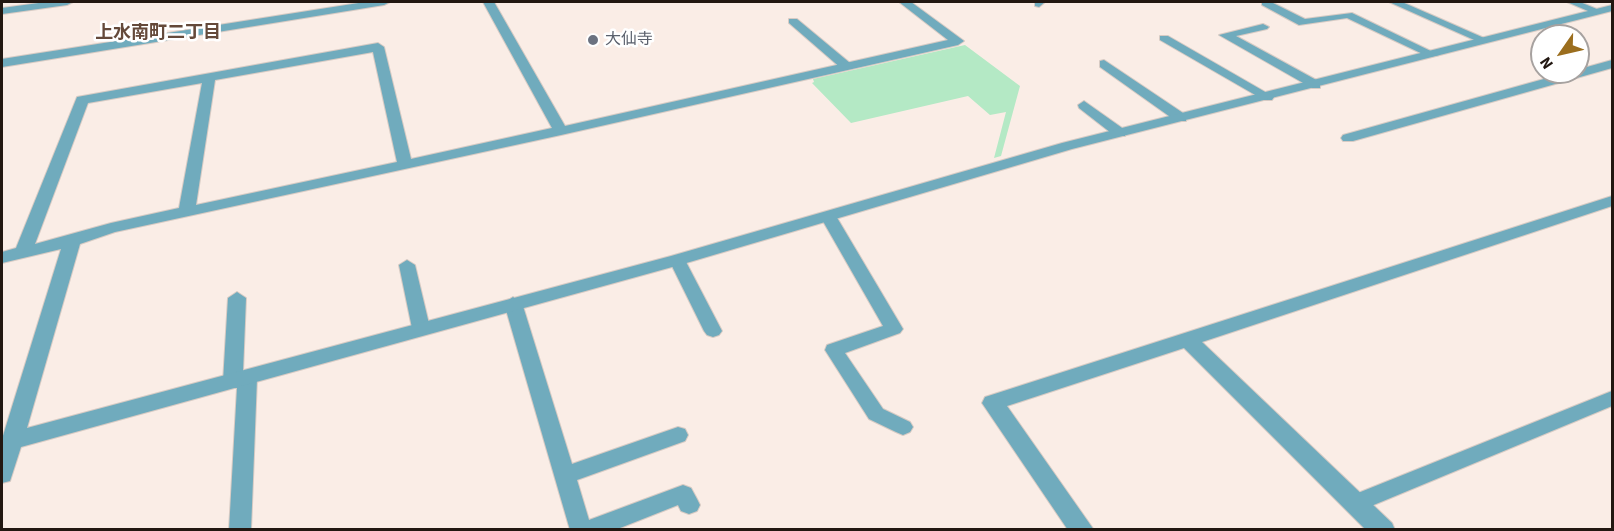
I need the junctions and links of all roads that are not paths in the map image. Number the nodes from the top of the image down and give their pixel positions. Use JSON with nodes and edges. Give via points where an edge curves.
{"nodes":[{"id":1,"x":67,"y":2,"type":"edge"},
{"id":2,"x":384,"y":2,"type":"edge"},
{"id":3,"x":488,"y":2,"type":"edge"},
{"id":4,"x":904,"y":2,"type":"edge"},
{"id":5,"x":1394,"y":2,"type":"edge"},
{"id":6,"x":1572,"y":2,"type":"edge"},
{"id":7,"x":1266,"y":3,"type":"dead end"},
{"id":8,"x":1606,"y":10,"type":"edge"},
{"id":9,"x":2,"y":11,"type":"edge"},
{"id":10,"x":793,"y":21,"type":"dead end"},
{"id":11,"x":1263,"y":27,"type":"dead end"},
{"id":12,"x":1164,"y":38,"type":"dead end"},
{"id":13,"x":1485,"y":41,"type":"junction"},
{"id":14,"x":1433,"y":55,"type":"junction"},
{"id":15,"x":2,"y":63,"type":"edge"},
{"id":16,"x":1104,"y":64,"type":"dead end"},
{"id":17,"x":1612,"y":64,"type":"edge"},
{"id":18,"x":846,"y":66,"type":"junction"},
{"id":19,"x":209,"y":78,"type":"junction"},
{"id":20,"x":1317,"y":85,"type":"junction"},
{"id":21,"x":1268,"y":97,"type":"junction"},
{"id":22,"x":1084,"y":105,"type":"dead end"},
{"id":23,"x":1181,"y":118,"type":"junction"},
{"id":24,"x":561,"y":131,"type":"junction"},
{"id":25,"x":1120,"y":133,"type":"junction"},
{"id":26,"x":1348,"y":138,"type":"dead end"},
{"id":27,"x":405,"y":165,"type":"junction"},
{"id":28,"x":1612,"y":201,"type":"edge"},
{"id":29,"x":187,"y":212,"type":"junction"},
{"id":30,"x":828,"y":216,"type":"junction"},
{"id":31,"x":72,"y":241,"type":"junction"},
{"id":32,"x":23,"y":252,"type":"junction"},
{"id":33,"x":2,"y":257,"type":"edge"},
{"id":34,"x":677,"y":260,"type":"junction"},
{"id":35,"x":407,"y":265,"type":"dead end"},
{"id":36,"x":237,"y":298,"type":"dead end"},
{"id":37,"x":513,"y":303,"type":"junction"},
{"id":38,"x":421,"y":328,"type":"junction"},
{"id":39,"x":713,"y":331,"type":"dead end"},
{"id":40,"x":1189,"y":340,"type":"junction"},
{"id":41,"x":240,"y":380,"type":"junction"},
{"id":42,"x":1612,"y":398,"type":"edge"},
{"id":43,"x":903,"y":428,"type":"dead end"},
{"id":44,"x":678,"y":435,"type":"dead end"},
{"id":45,"x":12,"y":441,"type":"junction"},
{"id":46,"x":2,"y":474,"type":"edge"},
{"id":47,"x":565,"y":475,"type":"junction"},
{"id":48,"x":1356,"y":503,"type":"junction"},
{"id":49,"x":688,"y":505,"type":"dead end"},
{"id":50,"x":240,"y":530,"type":"edge"},
{"id":51,"x":581,"y":530,"type":"edge"},
{"id":52,"x":588,"y":530,"type":"edge"},
{"id":53,"x":1082,"y":530,"type":"edge"},
{"id":54,"x":1383,"y":530,"type":"edge"}],
"edges":[{"from":1,"to":9,"type":"street"},
{"from":2,"to":15,"type":"street"},
{"from":3,"to":24,"type":"street"},
{"from":4,"to":18,"type":"street","via":[[958,41]]},
{"from":5,"to":13,"type":"lane"},
{"from":6,"to":8,"type":"lane"},
{"from":7,"to":14,"type":"lane","via":[[1303,23],[1348,15]]},
{"from":8,"to":13,"type":"street"},
{"from":10,"to":18,"type":"lane"},
{"from":11,"to":20,"type":"lane","via":[[1226,35]]},
{"from":12,"to":21,"type":"lane"},
{"from":13,"to":14,"type":"street"},
{"from":14,"to":20,"type":"street"},
{"from":16,"to":23,"type":"lane"},
{"from":17,"to":26,"type":"lane"},
{"from":18,"to":24,"type":"street"},
{"from":19,"to":27,"type":"street","via":[[378,47]]},
{"from":19,"to":29,"type":"street"},
{"from":19,"to":32,"type":"street","via":[[82,99]]},
{"from":20,"to":21,"type":"street"},
{"from":21,"to":23,"type":"street"},
{"from":22,"to":25,"type":"lane"},
{"from":23,"to":25,"type":"street"},
{"from":24,"to":27,"type":"street"},
{"from":25,"to":30,"type":"street"},
{"from":27,"to":29,"type":"street"},
{"from":28,"to":40,"type":"street"},
{"from":29,"to":31,"type":"street","via":[[111,228]]},
{"from":30,"to":34,"type":"street"},
{"from":30,"to":43,"type":"lane","via":[[894,329],[834,350],[876,414]]},
{"from":31,"to":32,"type":"street"},
{"from":31,"to":45,"type":"street"},
{"from":32,"to":33,"type":"street"},
{"from":34,"to":37,"type":"street"},
{"from":34,"to":39,"type":"lane"},
{"from":35,"to":38,"type":"lane"},
{"from":36,"to":41,"type":"lane"},
{"from":37,"to":38,"type":"street"},
{"from":37,"to":47,"type":"lane"},
{"from":38,"to":41,"type":"street"},
{"from":40,"to":48,"type":"street"},
{"from":40,"to":53,"type":"street","via":[[993,403]]},
{"from":41,"to":45,"type":"street"},
{"from":41,"to":50,"type":"lane"},
{"from":42,"to":48,"type":"lane"},
{"from":44,"to":47,"type":"lane"},
{"from":45,"to":46,"type":"street"},
{"from":47,"to":51,"type":"lane"},
{"from":48,"to":54,"type":"street"},
{"from":49,"to":52,"type":"lane","via":[[683,494]]}]}
